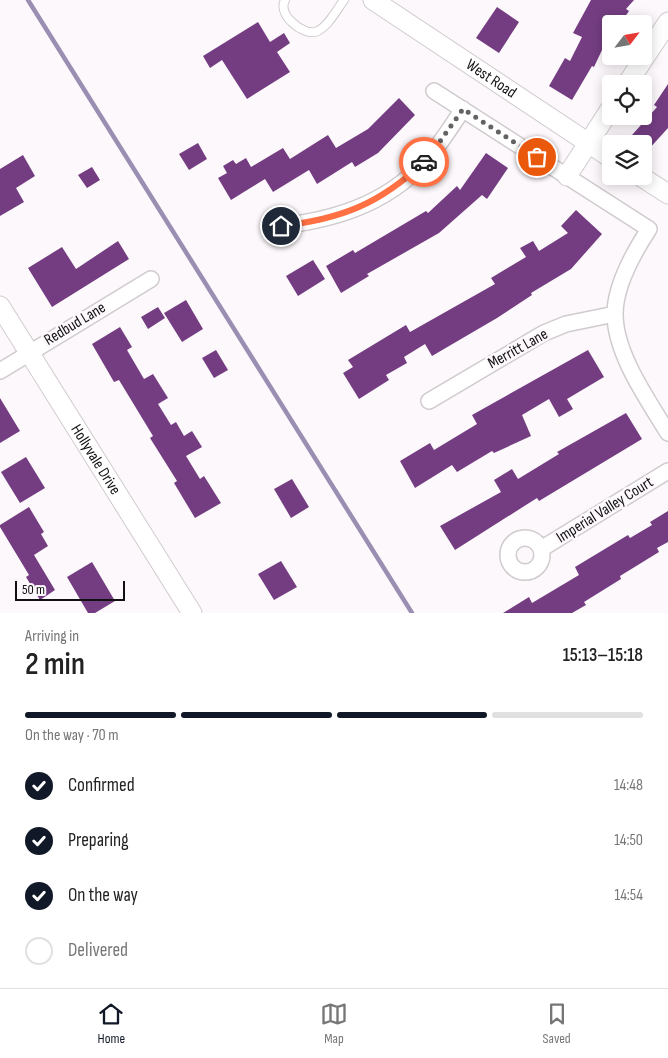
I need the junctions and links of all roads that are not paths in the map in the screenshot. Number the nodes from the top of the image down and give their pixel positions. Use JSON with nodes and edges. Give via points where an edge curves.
{"nodes":[{"id":1,"x":285,"y":0,"type":"edge"},
{"id":2,"x":344,"y":0,"type":"edge"},
{"id":3,"x":373,"y":0,"type":"edge"},
{"id":4,"x":668,"y":22,"type":"edge"},
{"id":5,"x":633,"y":75,"type":"edge"},
{"id":6,"x":434,"y":91,"type":"dead end"},
{"id":7,"x":463,"y":109,"type":"junction"},
{"id":8,"x":602,"y":122,"type":"edge"},
{"id":9,"x":588,"y":143,"type":"junction"},
{"id":10,"x":602,"y":152,"type":"edge"},
{"id":11,"x":567,"y":176,"type":"junction"},
{"id":12,"x":652,"y":184,"type":"edge"},
{"id":13,"x":668,"y":194,"type":"edge"},
{"id":14,"x":281,"y":226,"type":"dead end"},
{"id":15,"x":151,"y":279,"type":"dead end"},
{"id":16,"x":0,"y":306,"type":"edge"},
{"id":17,"x":615,"y":314,"type":"junction"},
{"id":18,"x":29,"y":352,"type":"junction"},
{"id":19,"x":0,"y":371,"type":"edge"},
{"id":20,"x":429,"y":401,"type":"dead end"},
{"id":21,"x":668,"y":433,"type":"edge"},
{"id":22,"x":668,"y":471,"type":"edge"},
{"id":23,"x":541,"y":549,"type":"dead end"},
{"id":24,"x":192,"y":613,"type":"edge"}],
"edges":[{"from":1,"to":2,"type":"lane","via":[[282,9],[285,16],[307,32],[322,29]]},
{"from":3,"to":9,"type":"street","name":"West Road"},
{"from":4,"to":5,"type":"street"},
{"from":6,"to":7,"type":"street"},
{"from":7,"to":11,"type":"street"},
{"from":7,"to":14,"type":"street","via":[[431,154],[384,195],[355,211]]},
{"from":8,"to":9,"type":"street"},
{"from":9,"to":10,"type":"street","name":"West Road"},
{"from":9,"to":11,"type":"street"},
{"from":11,"to":17,"type":"street","via":[[649,229],[632,255],[621,284]]},
{"from":12,"to":13,"type":"street"},
{"from":15,"to":18,"type":"street","name":"Redbud Lane"},
{"from":16,"to":18,"type":"street","name":"Hollyvale Drive"},
{"from":17,"to":20,"type":"street","name":"Merritt Lane","via":[[591,317],[544,333]]},
{"from":17,"to":21,"type":"street","via":[[629,368]]},
{"from":18,"to":19,"type":"street","name":"Redbud Lane"},
{"from":18,"to":24,"type":"street","name":"Hollyvale Drive"},
{"from":22,"to":23,"type":"street","name":"Imperial Valley Court"}]}
